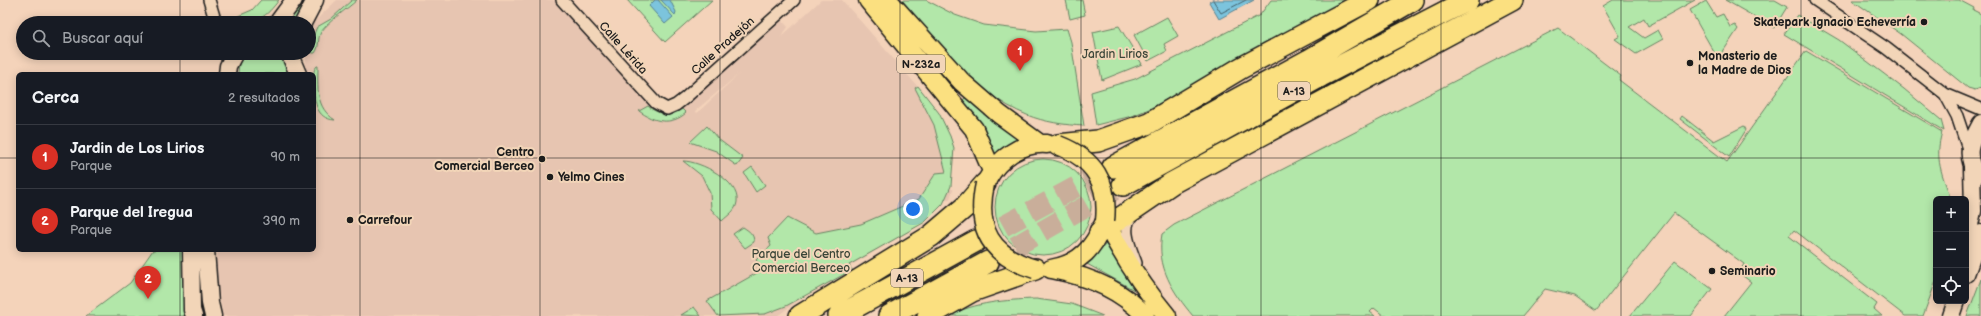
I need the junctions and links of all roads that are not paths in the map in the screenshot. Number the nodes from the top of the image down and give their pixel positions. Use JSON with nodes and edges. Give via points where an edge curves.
{"nodes":[{"id":1,"x":209,"y":0,"type":"edge"},
{"id":2,"x":294,"y":0,"type":"edge"},
{"id":3,"x":316,"y":0,"type":"edge"},
{"id":4,"x":562,"y":0,"type":"edge"},
{"id":5,"x":794,"y":0,"type":"edge"},
{"id":6,"x":868,"y":0,"type":"edge"},
{"id":7,"x":888,"y":0,"type":"edge"},
{"id":8,"x":1369,"y":0,"type":"edge"},
{"id":9,"x":1390,"y":0,"type":"edge"},
{"id":10,"x":1413,"y":0,"type":"edge"},
{"id":11,"x":1468,"y":0,"type":"edge"},
{"id":12,"x":1472,"y":0,"type":"edge"},
{"id":13,"x":1512,"y":0,"type":"edge"},
{"id":14,"x":1815,"y":0,"type":"edge"},
{"id":15,"x":214,"y":16,"type":"edge"},
{"id":16,"x":282,"y":16,"type":"edge"},
{"id":17,"x":307,"y":16,"type":"edge"},
{"id":18,"x":231,"y":60,"type":"edge"},
{"id":19,"x":1241,"y":68,"type":"junction"},
{"id":20,"x":228,"y":72,"type":"edge"},
{"id":21,"x":1352,"y":86,"type":"junction"},
{"id":22,"x":1945,"y":94,"type":"junction"},
{"id":23,"x":667,"y":109,"type":"joint"},
{"id":24,"x":1981,"y":109,"type":"edge"},
{"id":25,"x":1980,"y":127,"type":"edge"},
{"id":26,"x":1049,"y":145,"type":"junction"},
{"id":27,"x":1974,"y":166,"type":"edge"},
{"id":28,"x":1113,"y":167,"type":"tunnel mouth"},
{"id":29,"x":988,"y":178,"type":"junction"},
{"id":30,"x":1123,"y":186,"type":"tunnel mouth"},
{"id":31,"x":1162,"y":190,"type":"junction"},
{"id":32,"x":1104,"y":227,"type":"junction"},
{"id":33,"x":1969,"y":232,"type":"edge"},
{"id":34,"x":1981,"y":233,"type":"edge"},
{"id":35,"x":976,"y":241,"type":"tunnel mouth"},
{"id":36,"x":191,"y":252,"type":"edge"},
{"id":37,"x":206,"y":252,"type":"edge"},
{"id":38,"x":988,"y":262,"type":"tunnel mouth"},
{"id":39,"x":1968,"y":268,"type":"edge"},
{"id":40,"x":1043,"y":269,"type":"junction"},
{"id":41,"x":1148,"y":293,"type":"junction"},
{"id":42,"x":1945,"y":304,"type":"edge"},
{"id":43,"x":1955,"y":304,"type":"edge"},
{"id":44,"x":194,"y":316,"type":"edge"},
{"id":45,"x":213,"y":316,"type":"edge"},
{"id":46,"x":800,"y":316,"type":"edge"},
{"id":47,"x":839,"y":316,"type":"edge"},
{"id":48,"x":888,"y":316,"type":"edge"},
{"id":49,"x":928,"y":316,"type":"edge"},
{"id":50,"x":1146,"y":316,"type":"edge"},
{"id":51,"x":1168,"y":316,"type":"edge"},
{"id":52,"x":1940,"y":316,"type":"edge"},
{"id":53,"x":1951,"y":316,"type":"edge"}],
"edges":[{"from":1,"to":15,"type":"street"},
{"from":2,"to":16,"type":"main road"},
{"from":3,"to":17,"type":"main road"},
{"from":4,"to":23,"type":"street","name":"Calle Lérida","via":[[656,104]]},
{"from":5,"to":23,"type":"street","name":"Calle Pradejón","via":[[685,98]]},
{"from":6,"to":29,"type":"main road","number":"N-232a","via":[[974,129]]},
{"from":7,"to":26,"type":"main road","number":"N-232a","via":[[962,82],[999,114]]},
{"from":8,"to":19,"type":"highway"},
{"from":9,"to":19,"type":"highway"},
{"from":10,"to":28,"type":"highway","number":"A-13"},
{"from":11,"to":30,"type":"highway","number":"A-13","via":[[1321,76]]},
{"from":12,"to":21,"type":"highway"},
{"from":13,"to":21,"type":"highway"},
{"from":14,"to":22,"type":"street","via":[[1886,48]]},
{"from":18,"to":20,"type":"main road"},
{"from":19,"to":26,"type":"highway","via":[[1149,122],[1098,141]]},
{"from":21,"to":31,"type":"highway"},
{"from":22,"to":24,"type":"street"},
{"from":22,"to":27,"type":"street","via":[[1957,116]]},
{"from":25,"to":27,"type":"main road","via":[[1971,141]]},
{"from":26,"to":29,"type":"main road","via":[[1021,148],[1005,157]]},
{"from":26,"to":32,"type":"main road","number":"N-232a","bridge":true,"via":[[1077,154],[1097,174],[1104,188]]},
{"from":27,"to":33,"type":"main road","via":[[1974,196]]},
{"from":29,"to":40,"type":"main road","bridge":true,"via":[[981,203],[982,221],[990,238],[1001,253],[1017,264]]},
{"from":29,"to":46,"type":"highway","via":[[965,206],[931,236]]},
{"from":31,"to":32,"type":"highway"},
{"from":31,"to":41,"type":"street","via":[[1131,216],[1127,226],[1128,240]]},
{"from":32,"to":40,"type":"main road","via":[[1094,244],[1082,256],[1068,264]]},
{"from":32,"to":41,"type":"main road"},
{"from":34,"to":39,"type":"main road"},
{"from":35,"to":47,"type":"highway","number":"A-13"},
{"from":36,"to":44,"type":"main road"},
{"from":37,"to":45,"type":"main road"},
{"from":38,"to":48,"type":"highway","number":"A-13"},
{"from":40,"to":49,"type":"highway","via":[[972,291]]},
{"from":40,"to":50,"type":"main road","via":[[1075,274],[1099,283],[1139,308]]},
{"from":41,"to":51,"type":"main road"},
{"from":42,"to":52,"type":"main road"},
{"from":43,"to":53,"type":"main road"}]}
